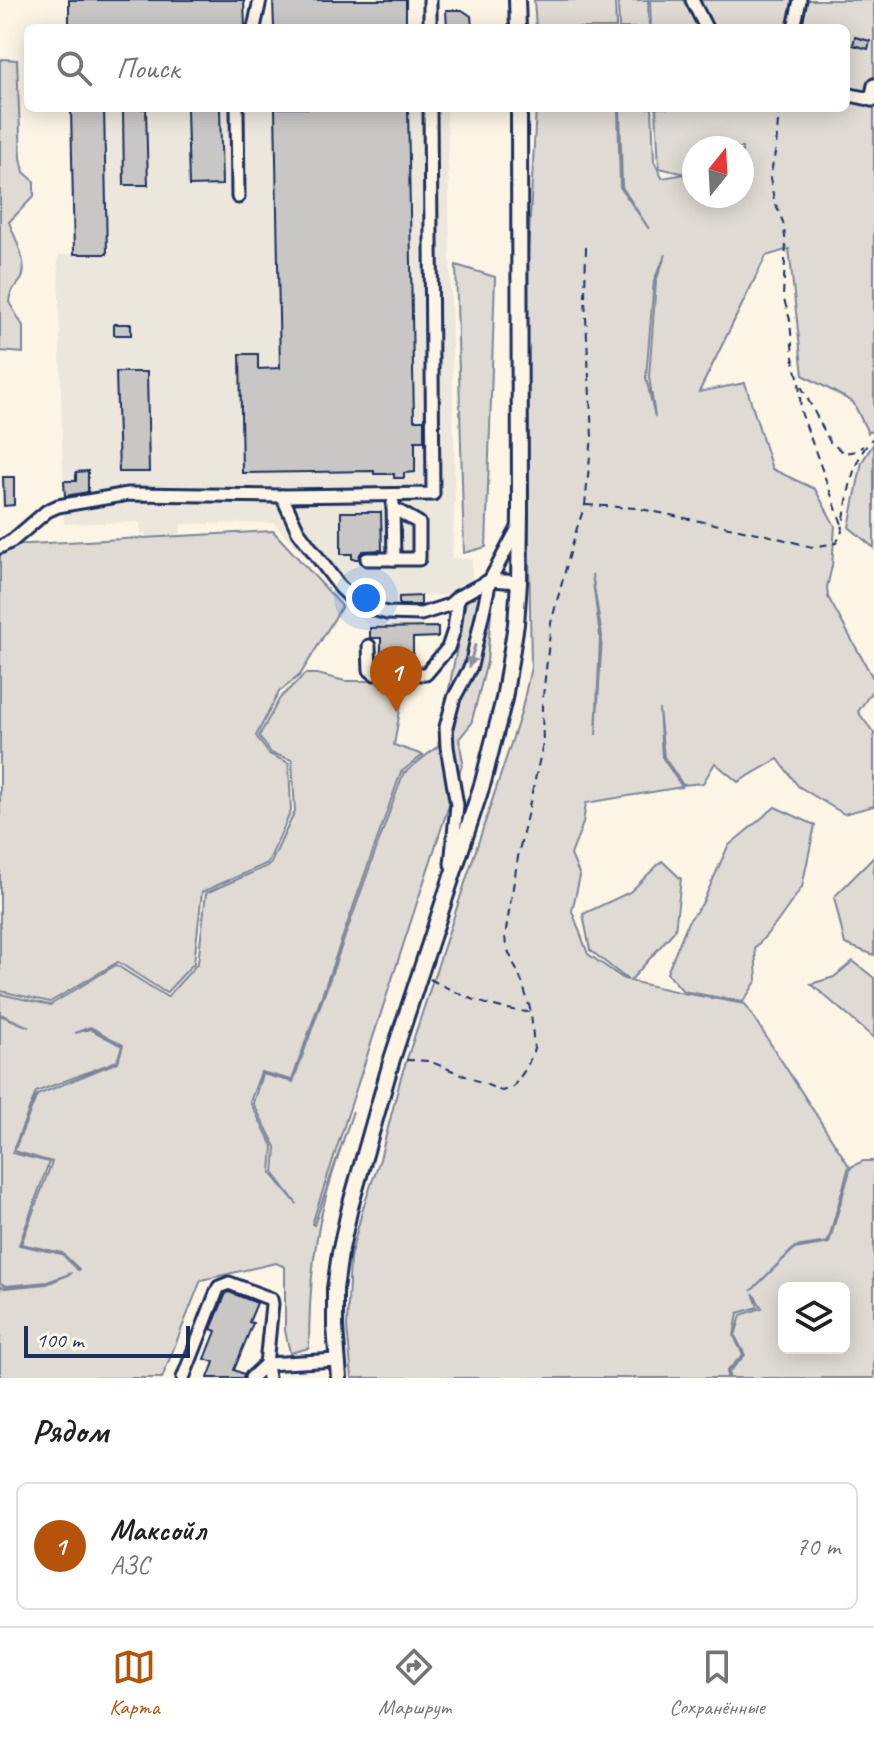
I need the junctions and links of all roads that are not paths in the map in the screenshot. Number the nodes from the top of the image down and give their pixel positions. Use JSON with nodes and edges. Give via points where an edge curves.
{"nodes":[{"id":1,"x":260,"y":0,"type":"edge"},
{"id":2,"x":430,"y":0,"type":"edge"},
{"id":3,"x":517,"y":0,"type":"edge"},
{"id":4,"x":800,"y":0,"type":"edge"},
{"id":5,"x":696,"y":2,"type":"edge"},
{"id":6,"x":255,"y":24,"type":"edge"},
{"id":7,"x":430,"y":24,"type":"edge"},
{"id":8,"x":518,"y":24,"type":"edge"},
{"id":9,"x":704,"y":24,"type":"edge"},
{"id":10,"x":795,"y":24,"type":"edge"},
{"id":11,"x":874,"y":85,"type":"edge"},
{"id":12,"x":850,"y":95,"type":"edge"},
{"id":13,"x":873,"y":100,"type":"edge"},
{"id":14,"x":237,"y":112,"type":"edge"},
{"id":15,"x":430,"y":112,"type":"edge"},
{"id":16,"x":519,"y":112,"type":"edge"},
{"id":17,"x":238,"y":197,"type":"dead end"},
{"id":18,"x":393,"y":495,"type":"junction"},
{"id":19,"x":282,"y":496,"type":"junction"},
{"id":20,"x":393,"y":508,"type":"junction"},
{"id":21,"x":520,"y":525,"type":"junction"},
{"id":22,"x":0,"y":547,"type":"edge"},
{"id":23,"x":367,"y":559,"type":"dead end"},
{"id":24,"x":394,"y":559,"type":"junction"},
{"id":25,"x":490,"y":580,"type":"junction"},
{"id":26,"x":519,"y":582,"type":"junction"},
{"id":27,"x":458,"y":597,"type":"junction"},
{"id":28,"x":369,"y":646,"type":"dead end"},
{"id":29,"x":449,"y":888,"type":"junction"},
{"id":30,"x":337,"y":1360,"type":"junction"},
{"id":31,"x":266,"y":1364,"type":"junction"},
{"id":32,"x":183,"y":1378,"type":"edge"},
{"id":33,"x":251,"y":1378,"type":"edge"},
{"id":34,"x":268,"y":1378,"type":"edge"},
{"id":35,"x":339,"y":1378,"type":"edge"}],
"edges":[{"from":1,"to":6,"type":"lane"},
{"from":2,"to":7,"type":"lane"},
{"from":3,"to":8,"type":"main road"},
{"from":4,"to":10,"type":"lane"},
{"from":5,"to":9,"type":"lane"},
{"from":11,"to":13,"type":"lane"},
{"from":12,"to":13,"type":"lane"},
{"from":14,"to":17,"type":"lane"},
{"from":15,"to":18,"type":"lane","via":[[433,494]]},
{"from":16,"to":21,"type":"main road"},
{"from":18,"to":19,"type":"lane"},
{"from":18,"to":20,"type":"lane"},
{"from":19,"to":22,"type":"lane","via":[[128,494],[63,505]]},
{"from":19,"to":27,"type":"lane","via":[[298,531],[354,601],[387,613],[421,614]]},
{"from":20,"to":24,"type":"lane"},
{"from":20,"to":24,"type":"lane","via":[[419,523],[419,559]]},
{"from":21,"to":25,"type":"lane"},
{"from":21,"to":26,"type":"main road"},
{"from":23,"to":24,"type":"lane"},
{"from":25,"to":26,"type":"lane"},
{"from":25,"to":27,"type":"lane"},
{"from":25,"to":29,"type":"lane","one_way":true,"via":[[471,666],[446,727],[457,805]]},
{"from":26,"to":29,"type":"main road","via":[[501,712]]},
{"from":27,"to":28,"type":"lane","via":[[448,648],[426,674],[375,674],[370,670]]},
{"from":29,"to":30,"type":"main road","via":[[354,1194],[335,1289]]},
{"from":30,"to":31,"type":"lane"},
{"from":30,"to":35,"type":"main road"},
{"from":31,"to":32,"type":"lane","via":[[271,1299],[229,1283],[217,1291]]},
{"from":31,"to":33,"type":"lane"},
{"from":31,"to":34,"type":"lane"}]}
